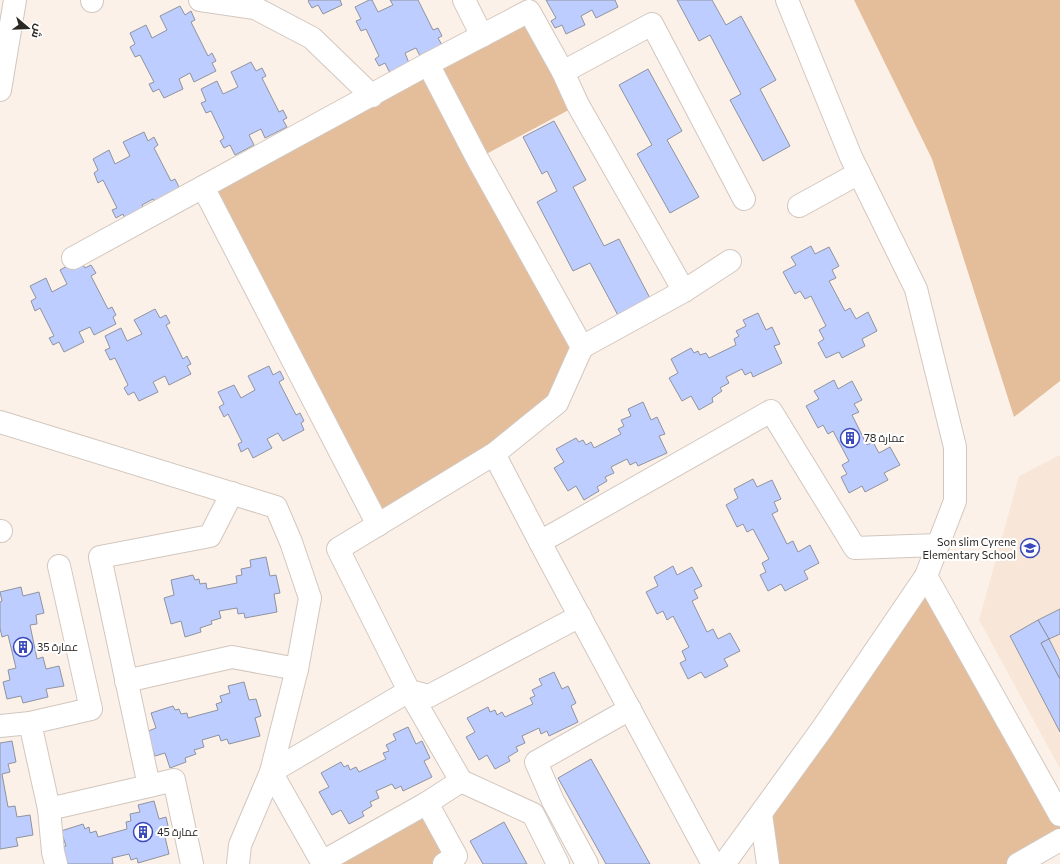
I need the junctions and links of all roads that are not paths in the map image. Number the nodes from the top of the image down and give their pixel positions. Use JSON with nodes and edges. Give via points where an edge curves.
{"nodes":[{"id":1,"x":15,"y":0,"type":"edge"},
{"id":2,"x":200,"y":0,"type":"edge"},
{"id":3,"x":464,"y":0,"type":"edge"},
{"id":4,"x":787,"y":0,"type":"edge"},
{"id":5,"x":256,"y":4,"type":"edge"},
{"id":6,"x":482,"y":36,"type":"junction"},
{"id":7,"x":428,"y":64,"type":"junction"},
{"id":8,"x":563,"y":72,"type":"junction"},
{"id":9,"x":0,"y":90,"type":"edge"},
{"id":10,"x":372,"y":96,"type":"junction"},
{"id":11,"x":859,"y":172,"type":"junction"},
{"id":12,"x":203,"y":187,"type":"junction"},
{"id":13,"x":744,"y":199,"type":"dead end"},
{"id":14,"x":799,"y":206,"type":"dead end"},
{"id":15,"x":73,"y":258,"type":"dead end"},
{"id":16,"x":730,"y":261,"type":"dead end"},
{"id":17,"x":684,"y":291,"type":"junction"},
{"id":18,"x":582,"y":347,"type":"junction"},
{"id":19,"x":0,"y":422,"type":"edge"},
{"id":20,"x":494,"y":454,"type":"junction"},
{"id":21,"x":232,"y":493,"type":"junction"},
{"id":22,"x":378,"y":524,"type":"junction"},
{"id":23,"x":540,"y":542,"type":"junction"},
{"id":24,"x":938,"y":545,"type":"junction"},
{"id":25,"x":59,"y":566,"type":"dead end"},
{"id":26,"x":926,"y":576,"type":"junction"},
{"id":27,"x":580,"y":616,"type":"junction"},
{"id":28,"x":297,"y":669,"type":"junction"},
{"id":29,"x":126,"y":681,"type":"junction"},
{"id":30,"x":409,"y":691,"type":"junction"},
{"id":31,"x":630,"y":709,"type":"junction"},
{"id":32,"x":30,"y":723,"type":"junction"},
{"id":33,"x":0,"y":726,"type":"edge"},
{"id":34,"x":271,"y":772,"type":"junction"},
{"id":35,"x":461,"y":781,"type":"junction"},
{"id":36,"x":149,"y":786,"type":"junction"},
{"id":37,"x":427,"y":803,"type":"junction"},
{"id":38,"x":49,"y":809,"type":"junction"},
{"id":39,"x":761,"y":814,"type":"junction"},
{"id":40,"x":1060,"y":815,"type":"edge"},
{"id":41,"x":1060,"y":840,"type":"edge"},
{"id":42,"x":322,"y":863,"type":"edge"},
{"id":43,"x":56,"y":864,"type":"edge"},
{"id":44,"x":192,"y":864,"type":"edge"},
{"id":45,"x":238,"y":864,"type":"edge"},
{"id":46,"x":444,"y":864,"type":"edge"},
{"id":47,"x":558,"y":864,"type":"edge"},
{"id":48,"x":587,"y":864,"type":"edge"},
{"id":49,"x":713,"y":864,"type":"edge"},
{"id":50,"x":724,"y":864,"type":"edge"},
{"id":51,"x":768,"y":864,"type":"edge"},
{"id":52,"x":1018,"y":864,"type":"edge"}],
"edges":[{"from":1,"to":9,"type":"street"},
{"from":2,"to":5,"type":"street"},
{"from":3,"to":6,"type":"street"},
{"from":4,"to":11,"type":"street"},
{"from":5,"to":10,"type":"street","via":[[312,38]]},
{"from":6,"to":7,"type":"street"},
{"from":6,"to":8,"type":"street","via":[[529,11]]},
{"from":7,"to":10,"type":"street"},
{"from":7,"to":18,"type":"street"},
{"from":8,"to":13,"type":"street","via":[[652,24]]},
{"from":8,"to":17,"type":"street","via":[[578,105]]},
{"from":10,"to":12,"type":"street"},
{"from":11,"to":14,"type":"street"},
{"from":11,"to":24,"type":"street","via":[[916,289],[956,447],[955,500]]},
{"from":12,"to":15,"type":"street"},
{"from":12,"to":22,"type":"street"},
{"from":16,"to":17,"type":"street"},
{"from":17,"to":18,"type":"street"},
{"from":18,"to":20,"type":"street","via":[[557,403]]},
{"from":19,"to":21,"type":"street"},
{"from":20,"to":22,"type":"street"},
{"from":20,"to":23,"type":"street"},
{"from":21,"to":28,"type":"street","via":[[276,507],[291,542],[310,598]]},
{"from":21,"to":29,"type":"street","via":[[210,536],[100,557]]},
{"from":22,"to":30,"type":"street","via":[[338,549]]},
{"from":23,"to":24,"type":"street","via":[[771,410],[855,548]]},
{"from":23,"to":27,"type":"street"},
{"from":24,"to":26,"type":"street"},
{"from":25,"to":32,"type":"street","via":[[91,709]]},
{"from":26,"to":39,"type":"street"},
{"from":26,"to":40,"type":"street"},
{"from":27,"to":30,"type":"street","via":[[429,696]]},
{"from":27,"to":31,"type":"street"},
{"from":28,"to":29,"type":"street","via":[[232,657]]},
{"from":28,"to":34,"type":"street"},
{"from":29,"to":36,"type":"street"},
{"from":30,"to":34,"type":"street"},
{"from":30,"to":35,"type":"street"},
{"from":31,"to":48,"type":"street","via":[[536,762],[553,801]]},
{"from":31,"to":49,"type":"street"},
{"from":32,"to":33,"type":"street"},
{"from":32,"to":38,"type":"street"},
{"from":34,"to":42,"type":"street"},
{"from":34,"to":45,"type":"street","via":[[240,845]]},
{"from":35,"to":37,"type":"street"},
{"from":35,"to":47,"type":"street","via":[[533,814]]},
{"from":36,"to":38,"type":"street"},
{"from":36,"to":44,"type":"street","via":[[174,780]]},
{"from":37,"to":42,"type":"street"},
{"from":37,"to":46,"type":"street","via":[[456,856]]},
{"from":38,"to":43,"type":"street"},
{"from":39,"to":50,"type":"street"},
{"from":39,"to":51,"type":"street"},
{"from":41,"to":52,"type":"street"}]}
